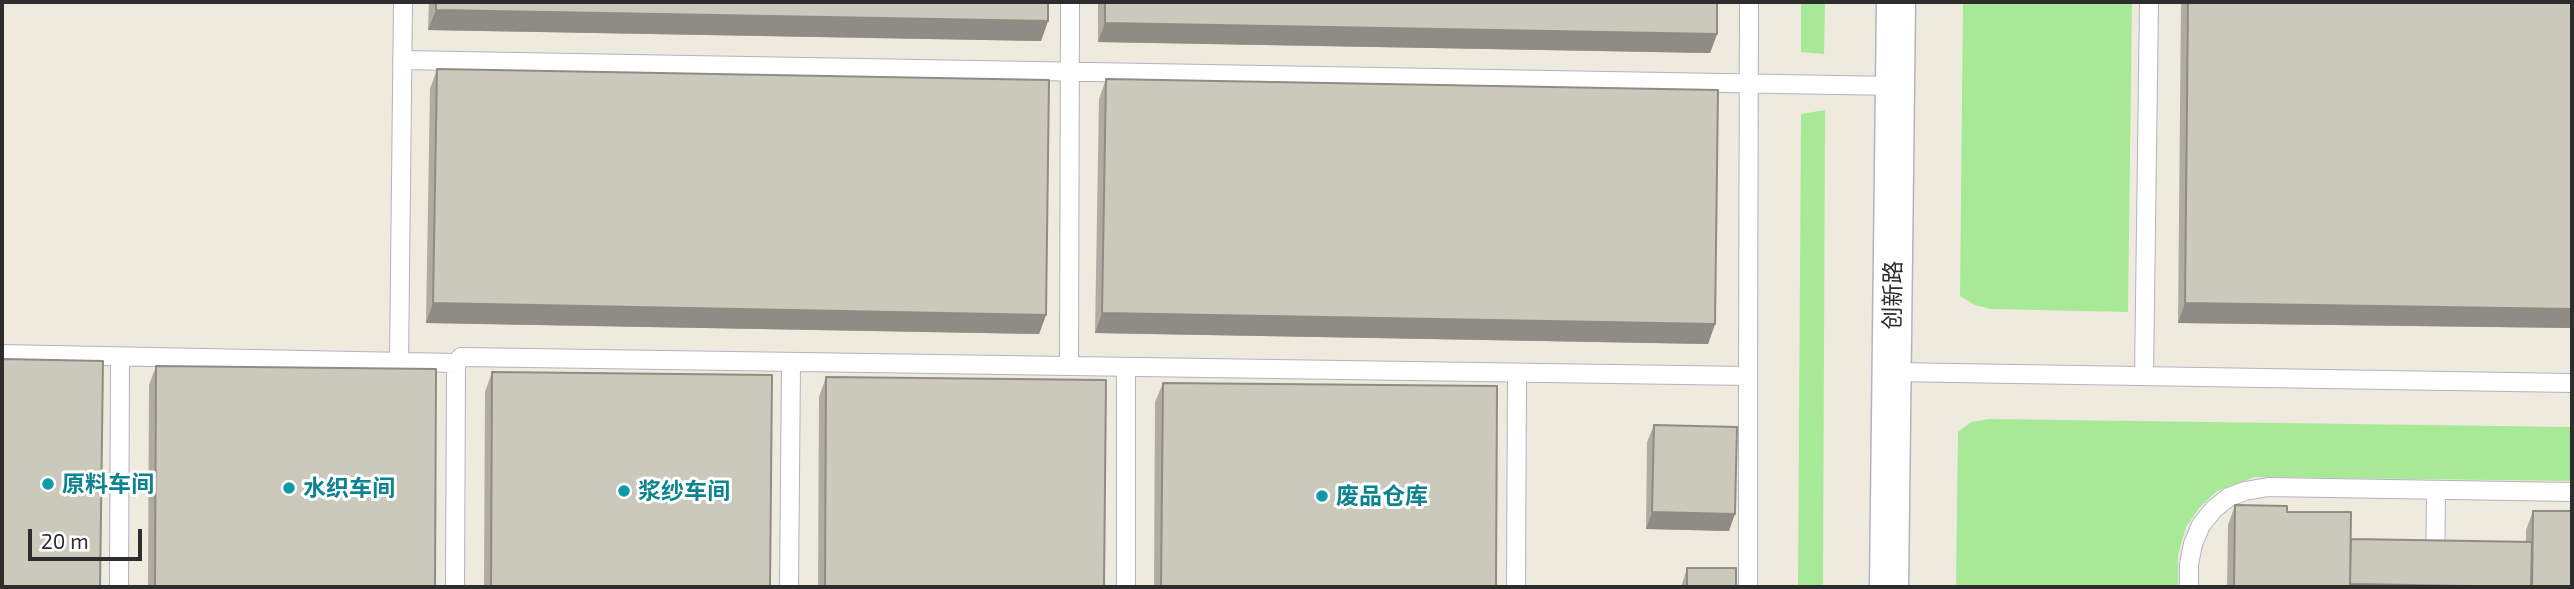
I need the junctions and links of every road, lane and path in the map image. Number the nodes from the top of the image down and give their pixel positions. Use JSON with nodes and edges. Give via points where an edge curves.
{"nodes":[{"id":1,"x":403,"y":2,"type":"edge"},
{"id":2,"x":1070,"y":2,"type":"edge"},
{"id":3,"x":1749,"y":2,"type":"edge"},
{"id":4,"x":1896,"y":2,"type":"edge"},
{"id":5,"x":2148,"y":2,"type":"edge"},
{"id":6,"x":402,"y":60,"type":"junction"},
{"id":7,"x":1069,"y":72,"type":"junction"},
{"id":8,"x":1749,"y":83,"type":"junction"},
{"id":9,"x":1895,"y":86,"type":"junction"},
{"id":10,"x":2,"y":354,"type":"edge"},
{"id":11,"x":120,"y":356,"type":"junction"},
{"id":12,"x":399,"y":362,"type":"junction"},
{"id":13,"x":791,"y":362,"type":"junction"},
{"id":14,"x":456,"y":363,"type":"junction"},
{"id":15,"x":1069,"y":366,"type":"junction"},
{"id":16,"x":1126,"y":367,"type":"junction"},
{"id":17,"x":1892,"y":372,"type":"junction"},
{"id":18,"x":1517,"y":373,"type":"junction"},
{"id":19,"x":1748,"y":376,"type":"junction"},
{"id":20,"x":2144,"y":376,"type":"junction"},
{"id":21,"x":2572,"y":383,"type":"edge"},
{"id":22,"x":2436,"y":490,"type":"junction"},
{"id":23,"x":2572,"y":492,"type":"edge"},
{"id":24,"x":119,"y":587,"type":"edge"},
{"id":25,"x":455,"y":587,"type":"edge"},
{"id":26,"x":789,"y":587,"type":"edge"},
{"id":27,"x":1126,"y":587,"type":"edge"},
{"id":28,"x":1516,"y":587,"type":"edge"},
{"id":29,"x":1748,"y":587,"type":"edge"},
{"id":30,"x":1889,"y":587,"type":"edge"},
{"id":31,"x":2189,"y":587,"type":"edge"},
{"id":32,"x":2435,"y":587,"type":"edge"}],
"edges":[{"from":1,"to":6,"type":"lane"},
{"from":2,"to":7,"type":"lane"},
{"from":3,"to":8,"type":"lane"},
{"from":4,"to":9,"type":"main road","name":"创新路"},
{"from":5,"to":20,"type":"lane"},
{"from":6,"to":7,"type":"lane"},
{"from":6,"to":12,"type":"lane"},
{"from":7,"to":8,"type":"lane"},
{"from":7,"to":15,"type":"lane"},
{"from":8,"to":9,"type":"lane"},
{"from":8,"to":19,"type":"lane"},
{"from":9,"to":17,"type":"main road","name":"创新路"},
{"from":10,"to":11,"type":"lane"},
{"from":11,"to":12,"type":"lane"},
{"from":11,"to":24,"type":"lane"},
{"from":12,"to":14,"type":"lane"},
{"from":13,"to":14,"type":"lane","via":[[461,357]]},
{"from":13,"to":15,"type":"lane"},
{"from":13,"to":26,"type":"lane"},
{"from":14,"to":25,"type":"lane"},
{"from":15,"to":16,"type":"lane"},
{"from":16,"to":18,"type":"lane"},
{"from":16,"to":27,"type":"lane"},
{"from":17,"to":20,"type":"lane"},
{"from":17,"to":30,"type":"main road","name":"创新路"},
{"from":18,"to":19,"type":"lane"},
{"from":18,"to":28,"type":"lane"},
{"from":19,"to":29,"type":"lane"},
{"from":20,"to":21,"type":"lane"},
{"from":22,"to":23,"type":"lane"},
{"from":22,"to":31,"type":"lane","via":[[2268,487],[2237,494],[2214,509],[2201,525],[2189,564]]},
{"from":22,"to":32,"type":"lane"}]}
